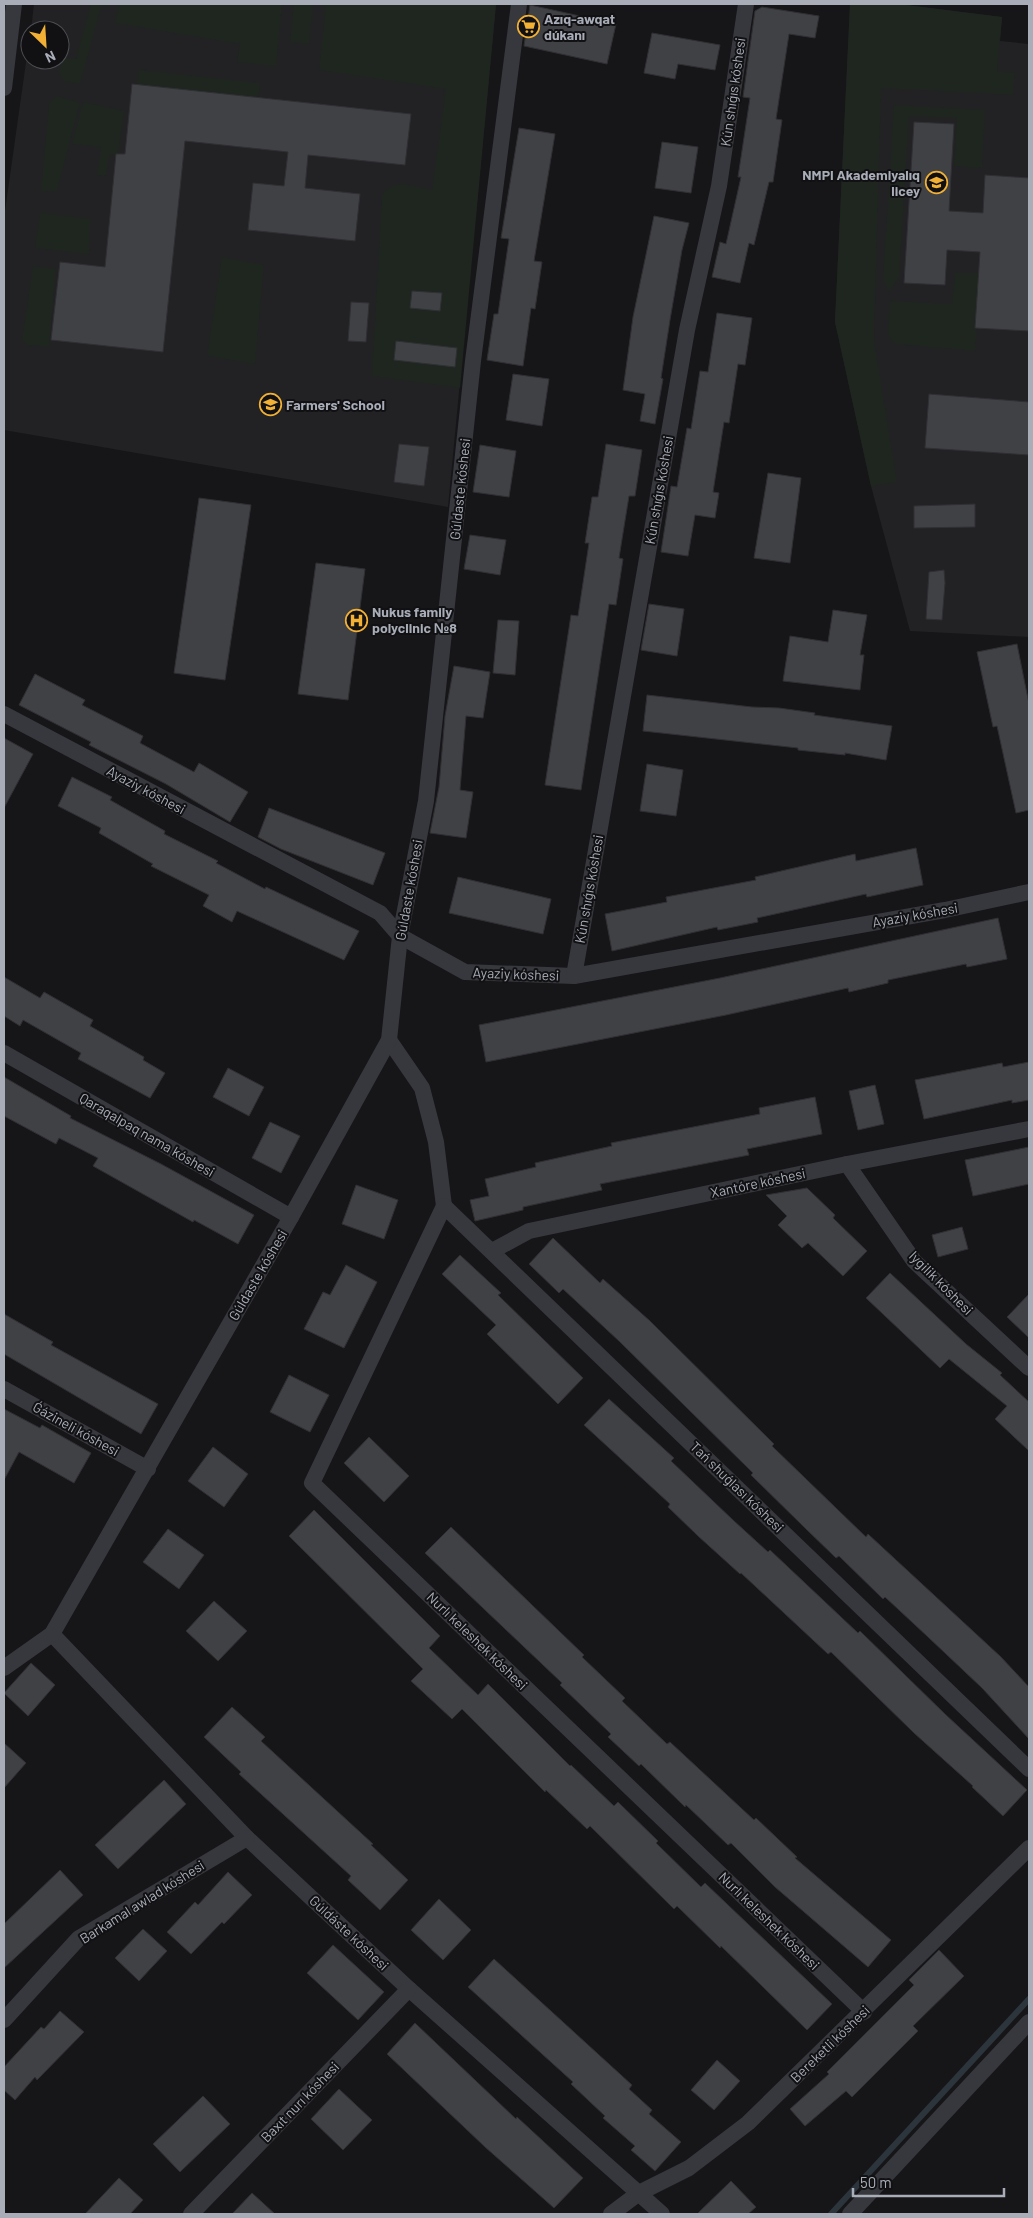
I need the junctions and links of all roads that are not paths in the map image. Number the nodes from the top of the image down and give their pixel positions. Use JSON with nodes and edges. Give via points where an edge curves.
{"nodes":[{"id":1,"x":14,"y":4,"type":"edge"},
{"id":2,"x":519,"y":4,"type":"edge"},
{"id":3,"x":746,"y":4,"type":"edge"},
{"id":4,"x":4,"y":88,"type":"edge"},
{"id":5,"x":4,"y":714,"type":"edge"},
{"id":6,"x":1029,"y":892,"type":"edge"},
{"id":7,"x":400,"y":936,"type":"junction"},
{"id":8,"x":574,"y":976,"type":"junction"},
{"id":9,"x":388,"y":1040,"type":"junction"},
{"id":10,"x":4,"y":1053,"type":"edge"},
{"id":11,"x":1029,"y":1129,"type":"edge"},
{"id":12,"x":847,"y":1164,"type":"junction"},
{"id":13,"x":444,"y":1206,"type":"junction"},
{"id":14,"x":291,"y":1217,"type":"junction"},
{"id":15,"x":492,"y":1251,"type":"junction"},
{"id":16,"x":1029,"y":1368,"type":"edge"},
{"id":17,"x":4,"y":1389,"type":"edge"},
{"id":18,"x":148,"y":1469,"type":"junction"},
{"id":19,"x":52,"y":1634,"type":"junction"},
{"id":20,"x":4,"y":1668,"type":"edge"},
{"id":21,"x":1029,"y":1769,"type":"edge"},
{"id":22,"x":247,"y":1838,"type":"junction"},
{"id":23,"x":1029,"y":1848,"type":"edge"},
{"id":24,"x":409,"y":1989,"type":"junction"},
{"id":25,"x":864,"y":2012,"type":"junction"},
{"id":26,"x":4,"y":2020,"type":"edge"},
{"id":27,"x":1029,"y":2022,"type":"edge"},
{"id":28,"x":639,"y":2193,"type":"junction"},
{"id":29,"x":191,"y":2214,"type":"edge"},
{"id":30,"x":610,"y":2214,"type":"edge"},
{"id":31,"x":662,"y":2214,"type":"edge"},
{"id":32,"x":850,"y":2214,"type":"edge"}],
"edges":[{"from":1,"to":4,"type":"street"},
{"from":2,"to":7,"type":"street","name":"Gúldaste kóshesi","via":[[473,361],[426,801]]},
{"from":3,"to":8,"type":"street","name":"Kún shıǵıs kóshesi","via":[[719,186],[687,330]]},
{"from":5,"to":7,"type":"street","name":"Ayaziy kóshesi","via":[[380,913]]},
{"from":6,"to":8,"type":"street","name":"Ayaziy kóshesi"},
{"from":7,"to":8,"type":"street","name":"Ayaziy kóshesi","via":[[465,972]]},
{"from":7,"to":9,"type":"street","name":"Gúldaste kóshesi"},
{"from":9,"to":13,"type":"street","via":[[422,1088],[436,1142]]},
{"from":9,"to":14,"type":"street","name":"Gúldaste kóshesi"},
{"from":10,"to":14,"type":"street","name":"Qaraqalpaq nama kóshesi"},
{"from":11,"to":12,"type":"street","name":"Xantóre kóshesi"},
{"from":12,"to":15,"type":"street","name":"Xantóre kóshesi","via":[[529,1231]]},
{"from":12,"to":16,"type":"street","name":"Iygilik kóshesi","via":[[914,1261]]},
{"from":13,"to":15,"type":"street","name":"Tań shuǵlası kóshesi"},
{"from":13,"to":25,"type":"street","name":"Nurlı keleshek kóshesi","via":[[312,1483]]},
{"from":14,"to":18,"type":"street","name":"Gúldaste kóshesi"},
{"from":15,"to":21,"type":"street","name":"Tań shuǵlası kóshesi"},
{"from":17,"to":18,"type":"street","name":"Ǵázineli kóshesi"},
{"from":18,"to":19,"type":"street","name":"Gúldaste kóshesi"},
{"from":19,"to":20,"type":"street","name":"Gúldaste kóshesi"},
{"from":19,"to":22,"type":"street","name":"Gúldáste kóshesi"},
{"from":22,"to":24,"type":"street","name":"Gúldáste kóshesi"},
{"from":22,"to":26,"type":"street","name":"Barkamal awlad kóshesi","via":[[79,1938]]},
{"from":23,"to":25,"type":"street","name":"Bereketli kóshesi"},
{"from":24,"to":28,"type":"street","name":"Gúldáste kóshesi"},
{"from":24,"to":29,"type":"street","name":"Baxıt nurı kóshesi"},
{"from":25,"to":28,"type":"street","name":"Bereketli kóshesi","via":[[748,2123],[689,2168]]},
{"from":27,"to":32,"type":"street"},
{"from":28,"to":30,"type":"street","name":"Bereketli kóshesi"},
{"from":28,"to":31,"type":"street","name":"Gúldáste kóshesi"}]}
